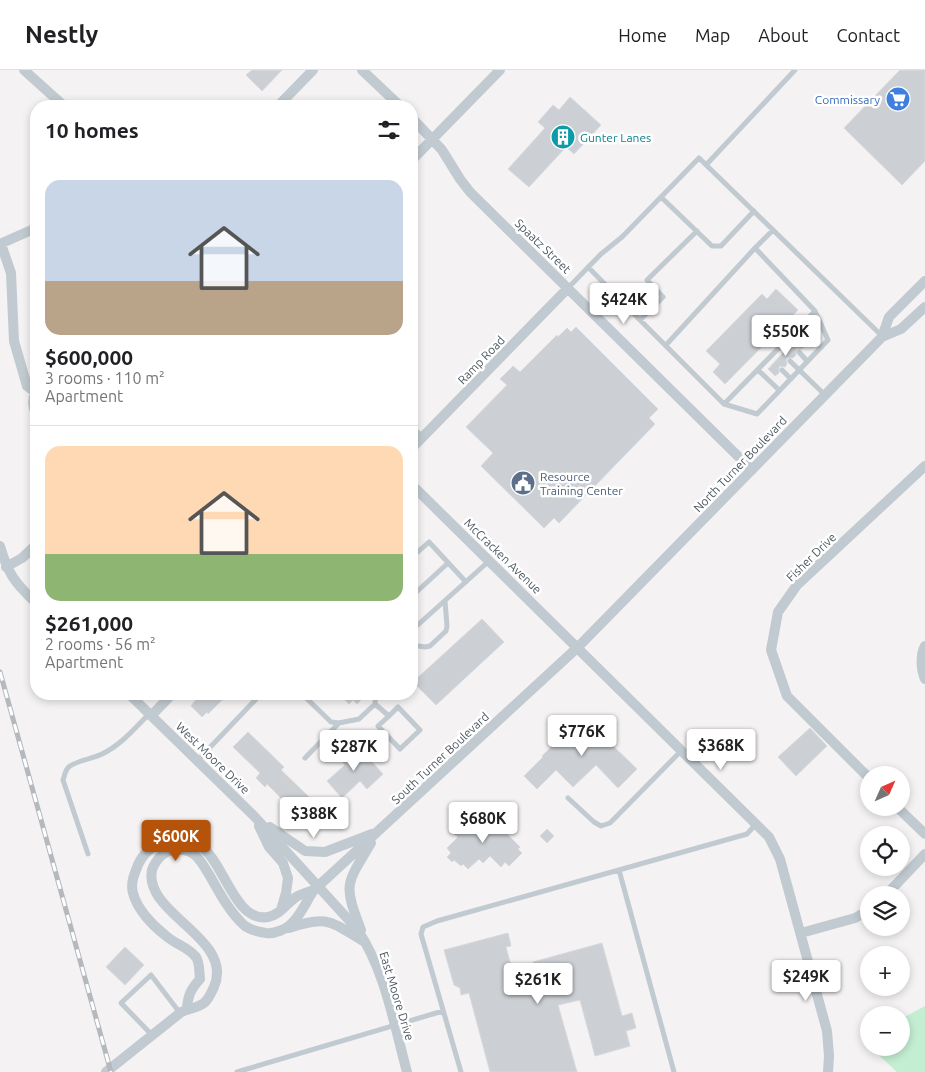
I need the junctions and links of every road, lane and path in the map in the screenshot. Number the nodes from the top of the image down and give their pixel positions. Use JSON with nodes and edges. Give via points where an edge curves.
{"nodes":[{"id":1,"x":24,"y":70,"type":"edge"},
{"id":2,"x":313,"y":70,"type":"edge"},
{"id":3,"x":362,"y":70,"type":"edge"},
{"id":4,"x":500,"y":70,"type":"edge"},
{"id":5,"x":795,"y":70,"type":"edge"},
{"id":6,"x":57,"y":100,"type":"edge"},
{"id":7,"x":284,"y":100,"type":"edge"},
{"id":8,"x":394,"y":100,"type":"edge"},
{"id":9,"x":418,"y":124,"type":"edge"},
{"id":10,"x":433,"y":139,"type":"junction"},
{"id":11,"x":418,"y":154,"type":"edge"},
{"id":12,"x":706,"y":164,"type":"junction"},
{"id":13,"x":661,"y":197,"type":"junction"},
{"id":14,"x":754,"y":212,"type":"junction"},
{"id":15,"x":773,"y":230,"type":"junction"},
{"id":16,"x":30,"y":231,"type":"edge"},
{"id":17,"x":696,"y":231,"type":"junction"},
{"id":18,"x":1,"y":244,"type":"edge"},
{"id":19,"x":755,"y":248,"type":"junction"},
{"id":20,"x":588,"y":267,"type":"junction"},
{"id":21,"x":925,"y":281,"type":"edge"},
{"id":22,"x":568,"y":288,"type":"junction"},
{"id":23,"x":925,"y":307,"type":"edge"},
{"id":24,"x":816,"y":311,"type":"junction"},
{"id":25,"x":640,"y":320,"type":"junction"},
{"id":26,"x":882,"y":337,"type":"junction"},
{"id":27,"x":666,"y":345,"type":"junction"},
{"id":28,"x":798,"y":352,"type":"dead end"},
{"id":29,"x":790,"y":361,"type":"dead end"},
{"id":30,"x":808,"y":361,"type":"junction"},
{"id":31,"x":758,"y":370,"type":"junction"},
{"id":32,"x":782,"y":370,"type":"dead end"},
{"id":33,"x":799,"y":370,"type":"junction"},
{"id":34,"x":791,"y":379,"type":"junction"},
{"id":35,"x":30,"y":388,"type":"edge"},
{"id":36,"x":779,"y":390,"type":"junction"},
{"id":37,"x":825,"y":395,"type":"junction"},
{"id":38,"x":724,"y":404,"type":"junction"},
{"id":39,"x":418,"y":432,"type":"edge"},
{"id":40,"x":423,"y":437,"type":"junction"},
{"id":41,"x":418,"y":442,"type":"edge"},
{"id":42,"x":925,"y":466,"type":"edge"},
{"id":43,"x":752,"y":470,"type":"junction"},
{"id":44,"x":418,"y":491,"type":"edge"},
{"id":45,"x":0,"y":546,"type":"edge"},
{"id":46,"x":30,"y":551,"type":"edge"},
{"id":47,"x":418,"y":552,"type":"edge"},
{"id":48,"x":490,"y":560,"type":"junction"},
{"id":49,"x":448,"y":562,"type":"junction"},
{"id":50,"x":3,"y":567,"type":"edge"},
{"id":51,"x":466,"y":582,"type":"junction"},
{"id":52,"x":418,"y":590,"type":"edge"},
{"id":53,"x":30,"y":597,"type":"edge"},
{"id":54,"x":445,"y":601,"type":"junction"},
{"id":55,"x":418,"y":625,"type":"edge"},
{"id":56,"x":418,"y":646,"type":"edge"},
{"id":57,"x":925,"y":646,"type":"edge"},
{"id":58,"x":578,"y":647,"type":"junction"},
{"id":59,"x":925,"y":679,"type":"edge"},
{"id":60,"x":135,"y":700,"type":"edge"},
{"id":61,"x":166,"y":700,"type":"edge"},
{"id":62,"x":255,"y":700,"type":"edge"},
{"id":63,"x":308,"y":700,"type":"edge"},
{"id":64,"x":375,"y":700,"type":"edge"},
{"id":65,"x":375,"y":704,"type":"junction"},
{"id":66,"x":150,"y":715,"type":"junction"},
{"id":67,"x":389,"y":716,"type":"junction"},
{"id":68,"x":339,"y":724,"type":"junction"},
{"id":69,"x":682,"y":750,"type":"junction"},
{"id":70,"x":305,"y":758,"type":"dead end"},
{"id":71,"x":197,"y":761,"type":"junction"},
{"id":72,"x":860,"y":769,"type":"edge"},
{"id":73,"x":568,"y":798,"type":"dead end"},
{"id":74,"x":254,"y":816,"type":"junction"},
{"id":75,"x":906,"y":816,"type":"edge"},
{"id":76,"x":756,"y":824,"type":"junction"},
{"id":77,"x":378,"y":832,"type":"junction"},
{"id":78,"x":925,"y":834,"type":"edge"},
{"id":79,"x":88,"y":854,"type":"dead end"},
{"id":80,"x":925,"y":854,"type":"edge"},
{"id":81,"x":619,"y":870,"type":"junction"},
{"id":82,"x":895,"y":886,"type":"edge"},
{"id":83,"x":316,"y":888,"type":"junction"},
{"id":84,"x":281,"y":911,"type":"junction"},
{"id":85,"x":860,"y":915,"type":"edge"},
{"id":86,"x":283,"y":930,"type":"junction"},
{"id":87,"x":801,"y":933,"type":"junction"},
{"id":88,"x":202,"y":941,"type":"junction"},
{"id":89,"x":366,"y":942,"type":"junction"},
{"id":90,"x":190,"y":952,"type":"junction"},
{"id":91,"x":443,"y":1010,"type":"junction"},
{"id":92,"x":183,"y":1011,"type":"junction"},
{"id":93,"x":394,"y":1025,"type":"junction"},
{"id":94,"x":152,"y":1036,"type":"junction"},
{"id":95,"x":108,"y":1070,"type":"edge"},
{"id":96,"x":237,"y":1072,"type":"edge"},
{"id":97,"x":407,"y":1072,"type":"edge"},
{"id":98,"x":461,"y":1072,"type":"edge"},
{"id":99,"x":674,"y":1072,"type":"edge"},
{"id":100,"x":828,"y":1072,"type":"edge"}],
"edges":[{"from":1,"to":6,"type":"street"},
{"from":2,"to":7,"type":"street"},
{"from":3,"to":8,"type":"street"},
{"from":4,"to":10,"type":"street"},
{"from":5,"to":12,"type":"lane"},
{"from":9,"to":10,"type":"street","name":"Spaatz Street"},
{"from":10,"to":11,"type":"street"},
{"from":10,"to":22,"type":"street","name":"Spaatz Street","via":[[470,192]]},
{"from":12,"to":13,"type":"lane","via":[[699,158]]},
{"from":12,"to":14,"type":"lane"},
{"from":13,"to":17,"type":"lane"},
{"from":13,"to":20,"type":"lane"},
{"from":14,"to":15,"type":"lane"},
{"from":14,"to":17,"type":"lane","via":[[720,246],[712,246]]},
{"from":15,"to":19,"type":"lane"},
{"from":15,"to":26,"type":"lane"},
{"from":16,"to":18,"type":"street"},
{"from":17,"to":25,"type":"lane","via":[[647,280],[663,297]]},
{"from":18,"to":35,"type":"street","via":[[11,273],[14,341]]},
{"from":19,"to":24,"type":"lane"},
{"from":19,"to":27,"type":"lane"},
{"from":20,"to":22,"type":"lane"},
{"from":20,"to":25,"type":"lane"},
{"from":21,"to":26,"type":"street","via":[[889,317]]},
{"from":22,"to":40,"type":"street","name":"Ramp Road"},
{"from":22,"to":43,"type":"street","name":"Spaatz Street"},
{"from":23,"to":26,"type":"street","name":"North Turner Boulevard","via":[[901,329]]},
{"from":24,"to":30,"type":"lane","via":[[828,340]]},
{"from":24,"to":31,"type":"lane","via":[[789,343]]},
{"from":25,"to":27,"type":"lane"},
{"from":26,"to":37,"type":"street","name":"North Turner Boulevard"},
{"from":27,"to":38,"type":"lane"},
{"from":28,"to":30,"type":"lane"},
{"from":29,"to":33,"type":"lane"},
{"from":30,"to":33,"type":"lane"},
{"from":31,"to":36,"type":"lane"},
{"from":31,"to":38,"type":"lane"},
{"from":32,"to":34,"type":"lane"},
{"from":33,"to":34,"type":"lane"},
{"from":33,"to":37,"type":"lane"},
{"from":34,"to":36,"type":"lane"},
{"from":36,"to":38,"type":"lane","via":[[757,414]]},
{"from":37,"to":43,"type":"street","name":"North Turner Boulevard"},
{"from":39,"to":40,"type":"lane"},
{"from":40,"to":41,"type":"street","name":"Ramp Road"},
{"from":42,"to":72,"type":"street","name":"Fisher Drive","via":[[798,584],[778,612],[771,650],[787,696]]},
{"from":43,"to":58,"type":"street","name":"North Turner Boulevard"},
{"from":44,"to":48,"type":"street","name":"McCracken Avenue"},
{"from":45,"to":50,"type":"street"},
{"from":46,"to":50,"type":"street"},
{"from":47,"to":49,"type":"lane","via":[[429,542]]},
{"from":48,"to":51,"type":"lane"},
{"from":48,"to":58,"type":"street","name":"McCracken Avenue"},
{"from":49,"to":51,"type":"lane"},
{"from":49,"to":52,"type":"lane"},
{"from":50,"to":53,"type":"street"},
{"from":51,"to":54,"type":"lane"},
{"from":54,"to":55,"type":"lane"},
{"from":54,"to":56,"type":"lane","via":[[446,631],[430,646]]},
{"from":57,"to":59,"type":"street","via":[[922,673]]},
{"from":58,"to":69,"type":"street","name":"McCracken Avenue"},
{"from":58,"to":77,"type":"street","name":"South Turner Boulevard"},
{"from":60,"to":66,"type":"street","name":"West Moore Drive"},
{"from":61,"to":66,"type":"street"},
{"from":62,"to":71,"type":"lane"},
{"from":63,"to":68,"type":"lane","via":[[332,722]]},
{"from":64,"to":65,"type":"lane"},
{"from":65,"to":67,"type":"lane"},
{"from":65,"to":68,"type":"lane","via":[[359,719]]},
{"from":66,"to":71,"type":"street","name":"West Moore Drive"},
{"from":66,"to":79,"type":"lane","via":[[103,754],[66,770],[63,780]]},
{"from":67,"to":67,"type":"lane","via":[[378,726],[400,749],[420,730],[398,707]]},
{"from":68,"to":70,"type":"lane"},
{"from":69,"to":73,"type":"lane","via":[[610,823],[601,826],[594,822]]},
{"from":69,"to":76,"type":"street","name":"McCracken Avenue"},
{"from":71,"to":74,"type":"street","name":"West Moore Drive"},
{"from":74,"to":77,"type":"street","via":[[305,851],[325,852]]},
{"from":74,"to":83,"type":"street","name":"West Moore Drive"},
{"from":74,"to":84,"type":"street","via":[[269,847],[283,863],[288,878]]},
{"from":75,"to":78,"type":"street"},
{"from":76,"to":81,"type":"lane","via":[[747,834]]},
{"from":76,"to":87,"type":"street","name":"McCracken Avenue","via":[[769,837],[780,859]]},
{"from":77,"to":83,"type":"street","name":"South Turner Boulevard"},
{"from":77,"to":89,"type":"street","via":[[350,878],[348,894]]},
{"from":80,"to":82,"type":"street"},
{"from":81,"to":91,"type":"lane","via":[[423,927],[421,934]]},
{"from":81,"to":99,"type":"lane"},
{"from":83,"to":84,"type":"street","via":[[297,896]]},
{"from":83,"to":86,"type":"street","via":[[293,922]]},
{"from":83,"to":89,"type":"street","name":"East Moore Drive"},
{"from":84,"to":90,"type":"street","via":[[270,917],[260,917],[247,911],[202,846],[188,840],[157,844],[138,862],[132,892],[140,909],[165,936]]},
{"from":85,"to":87,"type":"street"},
{"from":86,"to":88,"type":"street","via":[[270,934],[245,926],[196,856],[175,849],[161,855],[152,868],[150,881],[158,897]]},
{"from":86,"to":89,"type":"street","via":[[319,920],[333,923]]},
{"from":87,"to":100,"type":"street","name":"McCracken Avenue","via":[[827,1031]]},
{"from":88,"to":90,"type":"lane"},
{"from":88,"to":92,"type":"street","via":[[216,966],[216,980],[204,1003]]},
{"from":89,"to":93,"type":"street","name":"East Moore Drive","via":[[381,978]]},
{"from":90,"to":92,"type":"street","via":[[199,966],[200,979],[191,989]]},
{"from":91,"to":93,"type":"lane"},
{"from":91,"to":98,"type":"lane"},
{"from":92,"to":94,"type":"street"},
{"from":92,"to":94,"type":"lane","via":[[151,975],[121,1003]]},
{"from":93,"to":96,"type":"lane"},
{"from":93,"to":97,"type":"street","name":"East Moore Drive"},
{"from":94,"to":95,"type":"street"}]}
